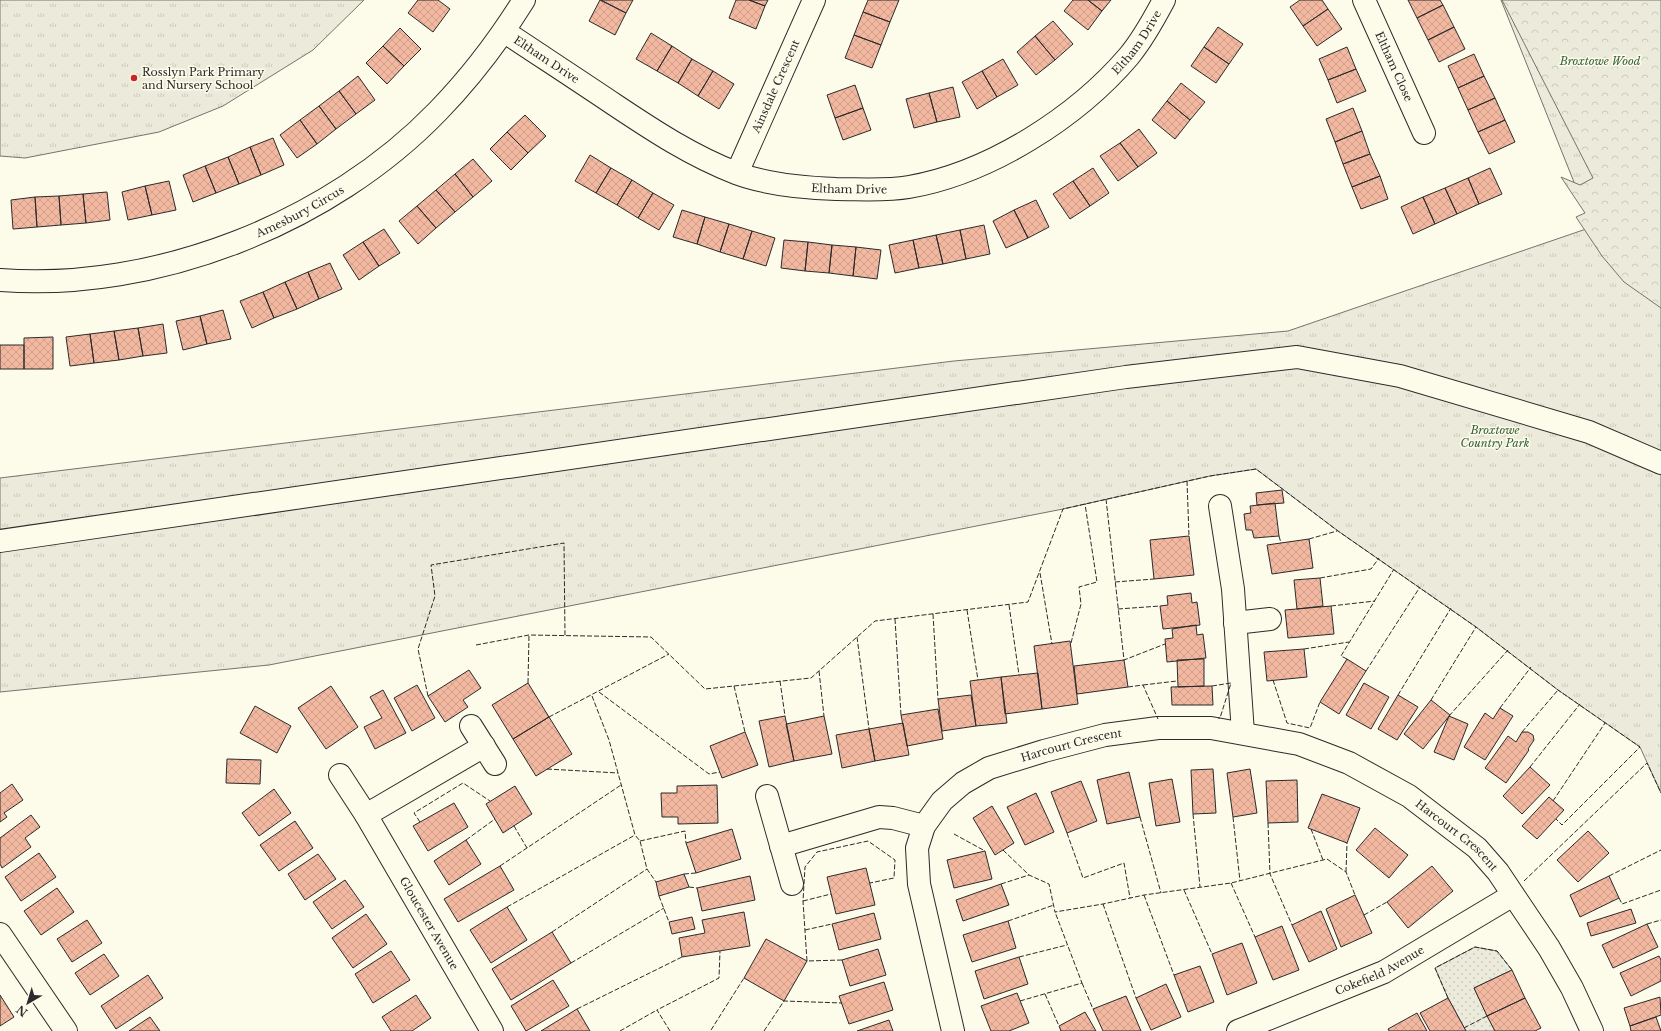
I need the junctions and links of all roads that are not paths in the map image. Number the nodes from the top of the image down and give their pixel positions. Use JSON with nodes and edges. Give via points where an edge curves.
{"nodes":[{"id":1,"x":524,"y":0,"type":"edge"},
{"id":2,"x":814,"y":0,"type":"edge"},
{"id":3,"x":1164,"y":0,"type":"edge"},
{"id":4,"x":1364,"y":0,"type":"edge"},
{"id":5,"x":504,"y":32,"type":"junction"},
{"id":6,"x":1424,"y":133,"type":"dead end"},
{"id":7,"x":737,"y":173,"type":"junction"},
{"id":8,"x":0,"y":280,"type":"edge"},
{"id":9,"x":1661,"y":463,"type":"edge"},
{"id":10,"x":1220,"y":506,"type":"dead end"},
{"id":11,"x":0,"y":541,"type":"edge"},
{"id":12,"x":1270,"y":619,"type":"dead end"},
{"id":13,"x":1235,"y":623,"type":"junction"},
{"id":14,"x":471,"y":726,"type":"dead end"},
{"id":15,"x":1243,"y":732,"type":"junction"},
{"id":16,"x":484,"y":746,"type":"junction"},
{"id":17,"x":495,"y":764,"type":"dead end"},
{"id":18,"x":340,"y":775,"type":"dead end"},
{"id":19,"x":767,"y":796,"type":"dead end"},
{"id":20,"x":366,"y":815,"type":"junction"},
{"id":21,"x":924,"y":826,"type":"junction"},
{"id":22,"x":781,"y":846,"type":"junction"},
{"id":23,"x":792,"y":884,"type":"dead end"},
{"id":24,"x":1513,"y":895,"type":"junction"},
{"id":25,"x":0,"y":934,"type":"edge"},
{"id":26,"x":66,"y":1031,"type":"edge"},
{"id":27,"x":492,"y":1031,"type":"edge"},
{"id":28,"x":953,"y":1031,"type":"edge"},
{"id":29,"x":1238,"y":1031,"type":"edge"},
{"id":30,"x":1592,"y":1031,"type":"edge"}],
"edges":[{"from":1,"to":5,"type":"street","name":"Amesbury Circus"},
{"from":2,"to":7,"type":"street","name":"Ainsdale Crescent"},
{"from":3,"to":7,"type":"street","name":"Eltham Drive","via":[[1153,22],[1130,55],[1083,101],[1018,146],[982,164],[942,180],[908,187],[868,189],[809,188]]},
{"from":4,"to":6,"type":"street","name":"Eltham Close"},
{"from":5,"to":7,"type":"street","name":"Eltham Drive","via":[[659,135],[695,155]]},
{"from":5,"to":8,"type":"street","name":"Amesbury Circus","via":[[473,73],[437,112],[398,148],[318,203],[264,230],[215,250],[113,275],[60,280]]},
{"from":9,"to":11,"type":"street","via":[[1590,432],[1400,376],[1297,357],[1118,379]]},
{"from":10,"to":13,"type":"street","via":[[1233,589]]},
{"from":12,"to":13,"type":"street"},
{"from":13,"to":15,"type":"street"},
{"from":14,"to":16,"type":"street"},
{"from":15,"to":21,"type":"street","name":"Harcourt Crescent","via":[[1211,728],[1158,728],[1105,735],[1044,751],[990,768],[963,783],[942,801]]},
{"from":15,"to":24,"type":"street","name":"Harcourt Crescent","via":[[1306,746],[1349,763],[1409,796],[1477,848],[1498,872]]},
{"from":16,"to":17,"type":"street"},
{"from":16,"to":20,"type":"street"},
{"from":18,"to":20,"type":"street","name":"Gloucester Avenue"},
{"from":19,"to":22,"type":"street"},
{"from":20,"to":27,"type":"street","name":"Gloucester Avenue"},
{"from":21,"to":22,"type":"street","via":[[905,820],[879,817]]},
{"from":21,"to":28,"type":"street","name":"Harcourt Crescent","via":[[917,848],[919,884]]},
{"from":22,"to":23,"type":"street"},
{"from":24,"to":29,"type":"street","name":"Cokefield Avenue","via":[[1384,972]]},
{"from":24,"to":30,"type":"street","name":"Harcourt Crescent","via":[[1549,948],[1572,988]]},
{"from":25,"to":26,"type":"street"}]}
